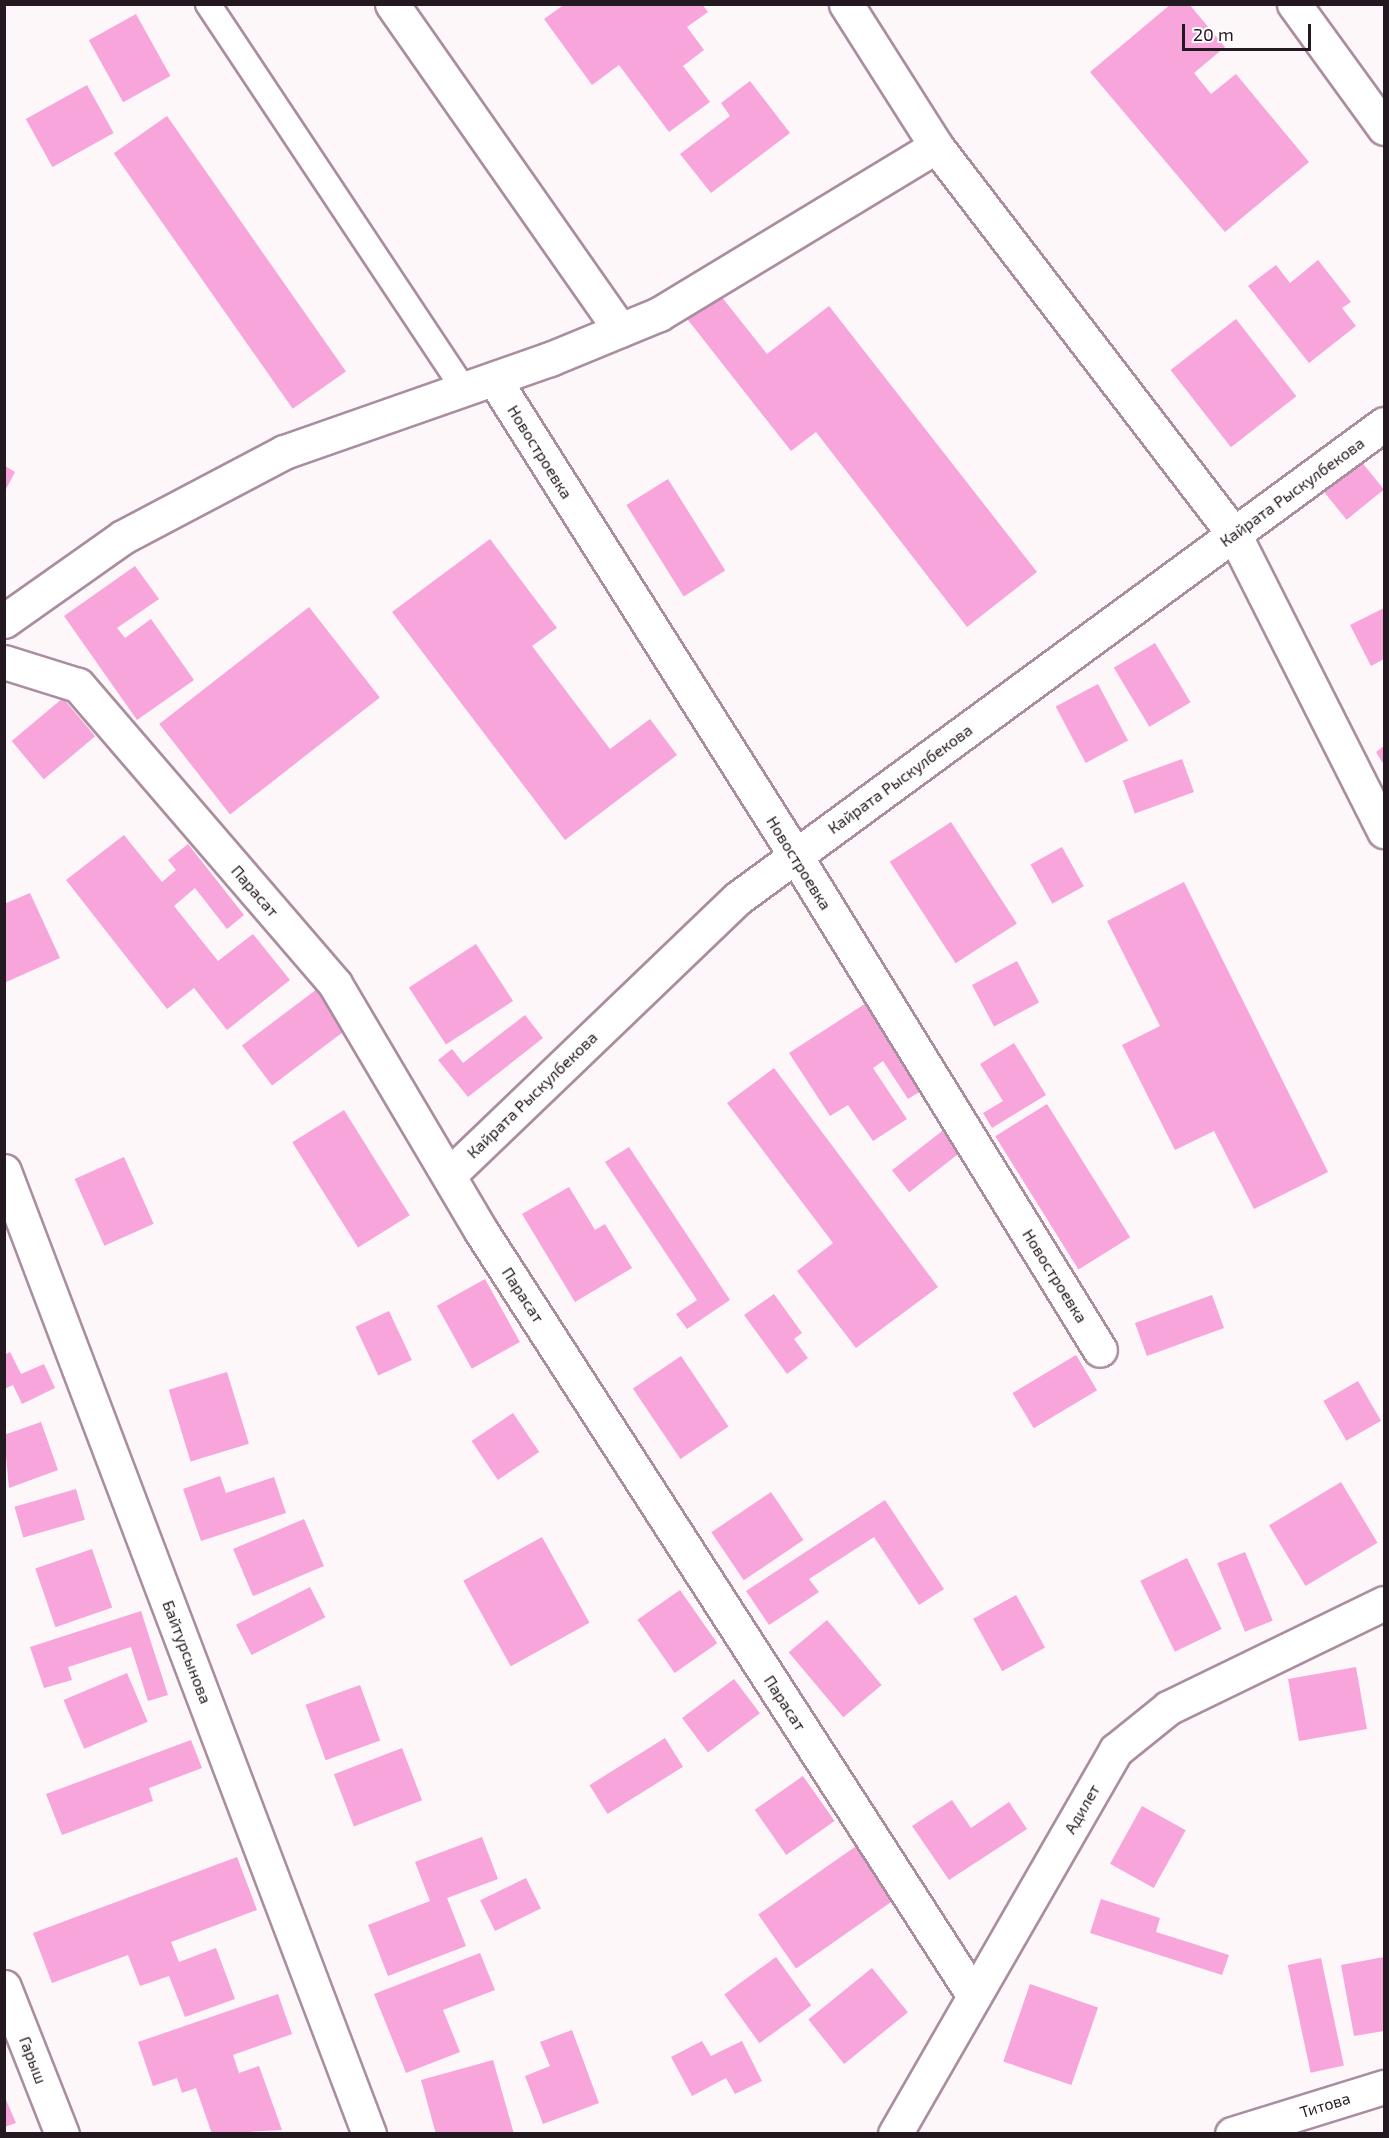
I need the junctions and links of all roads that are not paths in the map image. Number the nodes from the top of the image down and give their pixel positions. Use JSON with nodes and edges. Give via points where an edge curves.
{"nodes":[{"id":1,"x":208,"y":4,"type":"edge"},
{"id":2,"x":392,"y":4,"type":"edge"},
{"id":3,"x":846,"y":4,"type":"edge"},
{"id":4,"x":1294,"y":4,"type":"edge"},
{"id":5,"x":1384,"y":128,"type":"edge"},
{"id":6,"x":936,"y":146,"type":"junction"},
{"id":7,"x":620,"y":330,"type":"junction"},
{"id":8,"x":479,"y":384,"type":"junction"},
{"id":9,"x":1384,"y":424,"type":"edge"},
{"id":10,"x":1234,"y":534,"type":"junction"},
{"id":11,"x":4,"y":621,"type":"edge"},
{"id":12,"x":4,"y":662,"type":"edge"},
{"id":13,"x":1384,"y":831,"type":"edge"},
{"id":14,"x":795,"y":855,"type":"junction"},
{"id":15,"x":4,"y":1171,"type":"edge"},
{"id":16,"x":449,"y":1175,"type":"junction"},
{"id":17,"x":1100,"y":1350,"type":"dead end"},
{"id":18,"x":1384,"y":1603,"type":"edge"},
{"id":19,"x":4,"y":1987,"type":"edge"},
{"id":20,"x":974,"y":1996,"type":"junction"},
{"id":21,"x":1384,"y":2087,"type":"edge"},
{"id":22,"x":62,"y":2133,"type":"edge"},
{"id":23,"x":369,"y":2133,"type":"edge"},
{"id":24,"x":895,"y":2133,"type":"edge"},
{"id":25,"x":1232,"y":2133,"type":"edge"}],
"edges":[{"from":1,"to":8,"type":"lane","name":"Новостроевка"},
{"from":2,"to":7,"type":"street"},
{"from":3,"to":6,"type":"street"},
{"from":4,"to":5,"type":"street"},
{"from":6,"to":7,"type":"street","via":[[660,314]]},
{"from":6,"to":10,"type":"street"},
{"from":7,"to":8,"type":"street"},
{"from":8,"to":11,"type":"street","via":[[284,452],[123,537]]},
{"from":8,"to":14,"type":"street","name":"Новостроевка"},
{"from":9,"to":10,"type":"street","name":"Кайрата Рыскулбекова"},
{"from":10,"to":13,"type":"street"},
{"from":10,"to":14,"type":"street","name":"Кайрата Рыскулбекова"},
{"from":12,"to":16,"type":"street","name":"Парасат","via":[[78,685],[86,694],[335,984]]},
{"from":14,"to":16,"type":"street","name":"Кайрата Рыскулбекова","via":[[738,898]]},
{"from":14,"to":17,"type":"street","name":"Новостроевка"},
{"from":15,"to":23,"type":"street","name":"Байтурсынова"},
{"from":16,"to":20,"type":"street","name":"Парасат"},
{"from":18,"to":20,"type":"street","name":"Адилет","via":[[1168,1707],[1116,1750]]},
{"from":19,"to":22,"type":"street","name":"Гарыш"},
{"from":20,"to":24,"type":"street","name":"Адилет"},
{"from":21,"to":25,"type":"street","name":"Титова"}]}
